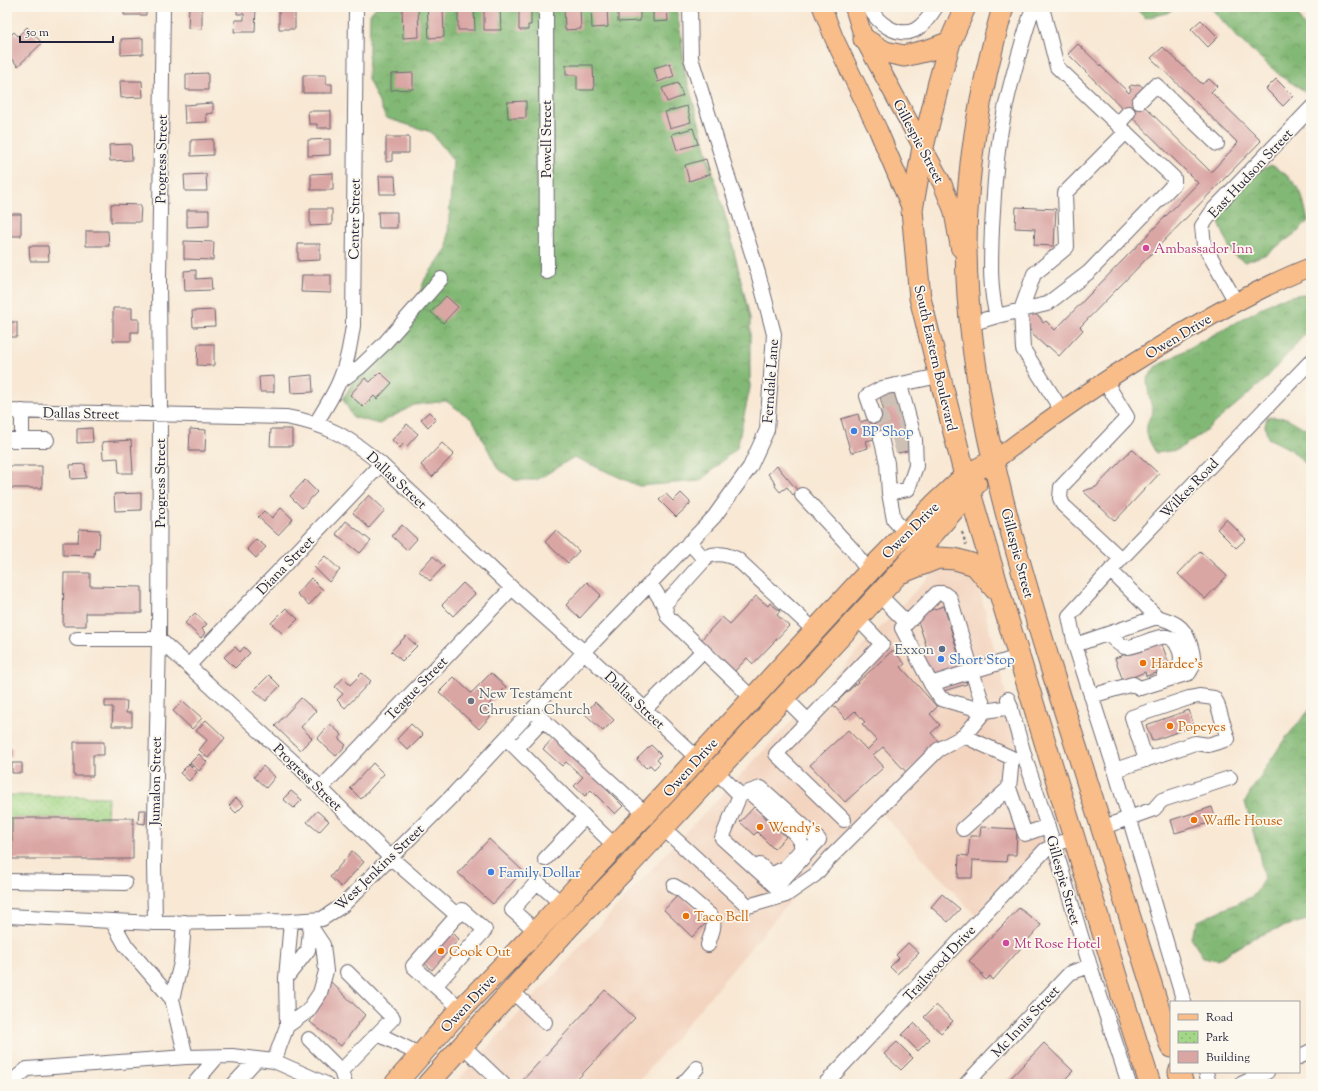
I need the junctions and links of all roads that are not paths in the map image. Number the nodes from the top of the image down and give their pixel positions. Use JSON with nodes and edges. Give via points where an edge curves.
{"nodes":[{"id":1,"x":163,"y":7,"type":"edge"},
{"id":2,"x":356,"y":7,"type":"edge"},
{"id":3,"x":546,"y":7,"type":"edge"},
{"id":4,"x":690,"y":7,"type":"edge"},
{"id":5,"x":822,"y":7,"type":"edge"},
{"id":6,"x":854,"y":7,"type":"edge"},
{"id":7,"x":870,"y":7,"type":"edge"},
{"id":8,"x":936,"y":7,"type":"edge"},
{"id":9,"x":965,"y":7,"type":"edge"},
{"id":10,"x":1003,"y":7,"type":"edge"},
{"id":11,"x":1033,"y":7,"type":"edge"},
{"id":12,"x":1042,"y":7,"type":"edge"},
{"id":13,"x":864,"y":39,"type":"junction"},
{"id":14,"x":950,"y":42,"type":"junction"},
{"id":15,"x":1140,"y":102,"type":"dead end"},
{"id":16,"x":1311,"y":108,"type":"edge"},
{"id":17,"x":1128,"y":114,"type":"dead end"},
{"id":18,"x":1122,"y":128,"type":"junction"},
{"id":19,"x":1217,"y":144,"type":"dead end"},
{"id":20,"x":923,"y":147,"type":"junction"},
{"id":21,"x":912,"y":210,"type":"junction"},
{"id":22,"x":1311,"y":267,"type":"edge"},
{"id":23,"x":546,"y":272,"type":"dead end"},
{"id":24,"x":441,"y":279,"type":"dead end"},
{"id":25,"x":967,"y":282,"type":"junction"},
{"id":26,"x":1236,"y":302,"type":"junction"},
{"id":27,"x":1021,"y":310,"type":"junction"},
{"id":28,"x":997,"y":316,"type":"junction"},
{"id":29,"x":970,"y":324,"type":"junction"},
{"id":30,"x":1311,"y":361,"type":"edge"},
{"id":31,"x":939,"y":376,"type":"junction"},
{"id":32,"x":1105,"y":381,"type":"junction"},
{"id":33,"x":339,"y":382,"type":"junction"},
{"id":34,"x":899,"y":393,"type":"junction"},
{"id":35,"x":875,"y":408,"type":"dead end"},
{"id":36,"x":7,"y":411,"type":"edge"},
{"id":37,"x":22,"y":411,"type":"junction"},
{"id":38,"x":1062,"y":412,"type":"junction"},
{"id":39,"x":160,"y":414,"type":"junction"},
{"id":40,"x":316,"y":423,"type":"junction"},
{"id":41,"x":7,"y":440,"type":"edge"},
{"id":42,"x":22,"y":440,"type":"junction"},
{"id":43,"x":47,"y":440,"type":"dead end"},
{"id":44,"x":886,"y":444,"type":"dead end"},
{"id":45,"x":994,"y":461,"type":"junction"},
{"id":46,"x":380,"y":464,"type":"junction"},
{"id":47,"x":968,"y":484,"type":"junction"},
{"id":48,"x":889,"y":493,"type":"junction"},
{"id":49,"x":802,"y":495,"type":"dead end"},
{"id":50,"x":906,"y":533,"type":"junction"},
{"id":51,"x":689,"y":542,"type":"junction"},
{"id":52,"x":1121,"y":559,"type":"junction"},
{"id":53,"x":705,"y":560,"type":"junction"},
{"id":54,"x":1111,"y":571,"type":"junction"},
{"id":55,"x":869,"y":572,"type":"junction"},
{"id":56,"x":899,"y":573,"type":"junction"},
{"id":57,"x":650,"y":583,"type":"junction"},
{"id":58,"x":512,"y":588,"type":"junction"},
{"id":59,"x":1000,"y":594,"type":"junction"},
{"id":60,"x":879,"y":595,"type":"junction"},
{"id":61,"x":664,"y":604,"type":"junction"},
{"id":62,"x":1157,"y":617,"type":"junction"},
{"id":63,"x":857,"y":618,"type":"junction"},
{"id":64,"x":906,"y":623,"type":"junction"},
{"id":65,"x":815,"y":630,"type":"junction"},
{"id":66,"x":1108,"y":634,"type":"junction"},
{"id":67,"x":77,"y":639,"type":"dead end"},
{"id":68,"x":158,"y":639,"type":"junction"},
{"id":69,"x":1075,"y":645,"type":"junction"},
{"id":70,"x":703,"y":651,"type":"junction"},
{"id":71,"x":584,"y":652,"type":"junction"},
{"id":72,"x":1019,"y":657,"type":"junction"},
{"id":73,"x":189,"y":665,"type":"junction"},
{"id":74,"x":972,"y":671,"type":"junction"},
{"id":75,"x":931,"y":684,"type":"junction"},
{"id":76,"x":1134,"y":684,"type":"junction"},
{"id":77,"x":1092,"y":696,"type":"junction"},
{"id":78,"x":784,"y":697,"type":"junction"},
{"id":79,"x":752,"y":698,"type":"junction"},
{"id":80,"x":645,"y":709,"type":"junction"},
{"id":81,"x":532,"y":710,"type":"junction"},
{"id":82,"x":985,"y":711,"type":"junction"},
{"id":83,"x":543,"y":720,"type":"junction"},
{"id":84,"x":808,"y":721,"type":"junction"},
{"id":85,"x":964,"y":736,"type":"junction"},
{"id":86,"x":506,"y":738,"type":"junction"},
{"id":87,"x":517,"y":748,"type":"junction"},
{"id":88,"x":697,"y":758,"type":"junction"},
{"id":89,"x":1146,"y":760,"type":"junction"},
{"id":90,"x":1115,"y":770,"type":"junction"},
{"id":91,"x":716,"y":771,"type":"junction"},
{"id":92,"x":1230,"y":778,"type":"dead end"},
{"id":93,"x":321,"y":788,"type":"junction"},
{"id":94,"x":1009,"y":788,"type":"junction"},
{"id":95,"x":744,"y":793,"type":"junction"},
{"id":96,"x":646,"y":814,"type":"junction"},
{"id":97,"x":585,"y":817,"type":"junction"},
{"id":98,"x":1128,"y":819,"type":"junction"},
{"id":99,"x":844,"y":820,"type":"dead end"},
{"id":100,"x":1048,"y":826,"type":"junction"},
{"id":101,"x":663,"y":828,"type":"junction"},
{"id":102,"x":1101,"y":828,"type":"junction"},
{"id":103,"x":962,"y":829,"type":"dead end"},
{"id":104,"x":724,"y":832,"type":"junction"},
{"id":105,"x":1064,"y":842,"type":"junction"},
{"id":106,"x":615,"y":846,"type":"junction"},
{"id":107,"x":391,"y":858,"type":"junction"},
{"id":108,"x":544,"y":859,"type":"dead end"},
{"id":109,"x":7,"y":881,"type":"edge"},
{"id":110,"x":125,"y":883,"type":"dead end"},
{"id":111,"x":674,"y":886,"type":"dead end"},
{"id":112,"x":778,"y":892,"type":"junction"},
{"id":113,"x":596,"y":899,"type":"junction"},
{"id":114,"x":561,"y":903,"type":"junction"},
{"id":115,"x":7,"y":916,"type":"edge"},
{"id":116,"x":458,"y":916,"type":"junction"},
{"id":117,"x":112,"y":921,"type":"junction"},
{"id":118,"x":291,"y":921,"type":"junction"},
{"id":119,"x":184,"y":922,"type":"junction"},
{"id":120,"x":155,"y":923,"type":"junction"},
{"id":121,"x":311,"y":923,"type":"junction"},
{"id":122,"x":532,"y":935,"type":"junction"},
{"id":123,"x":708,"y":946,"type":"dead end"},
{"id":124,"x":1090,"y":966,"type":"junction"},
{"id":125,"x":347,"y":972,"type":"dead end"},
{"id":126,"x":286,"y":978,"type":"junction"},
{"id":127,"x":435,"y":986,"type":"junction"},
{"id":128,"x":512,"y":990,"type":"junction"},
{"id":129,"x":172,"y":999,"type":"junction"},
{"id":130,"x":1184,"y":1001,"type":"edge"},
{"id":131,"x":461,"y":1009,"type":"junction"},
{"id":132,"x":545,"y":1022,"type":"dead end"},
{"id":133,"x":287,"y":1026,"type":"junction"},
{"id":134,"x":378,"y":1034,"type":"junction"},
{"id":135,"x":309,"y":1039,"type":"dead end"},
{"id":136,"x":1170,"y":1044,"type":"edge"},
{"id":137,"x":462,"y":1045,"type":"junction"},
{"id":138,"x":1311,"y":1051,"type":"edge"},
{"id":139,"x":421,"y":1055,"type":"junction"},
{"id":140,"x":1300,"y":1056,"type":"edge"},
{"id":141,"x":186,"y":1057,"type":"junction"},
{"id":142,"x":217,"y":1057,"type":"junction"},
{"id":143,"x":256,"y":1059,"type":"junction"},
{"id":144,"x":274,"y":1061,"type":"junction"},
{"id":145,"x":697,"y":1068,"type":"dead end"},
{"id":146,"x":1179,"y":1073,"type":"edge"},
{"id":147,"x":1206,"y":1073,"type":"edge"},
{"id":148,"x":1265,"y":1073,"type":"edge"},
{"id":149,"x":343,"y":1078,"type":"edge"},
{"id":150,"x":435,"y":1082,"type":"edge"},
{"id":151,"x":1246,"y":1083,"type":"edge"},
{"id":152,"x":9,"y":1084,"type":"edge"},
{"id":153,"x":194,"y":1084,"type":"edge"},
{"id":154,"x":234,"y":1084,"type":"edge"},
{"id":155,"x":326,"y":1084,"type":"edge"},
{"id":156,"x":395,"y":1084,"type":"edge"},
{"id":157,"x":503,"y":1084,"type":"edge"},
{"id":158,"x":683,"y":1084,"type":"edge"},
{"id":159,"x":826,"y":1084,"type":"edge"},
{"id":160,"x":966,"y":1084,"type":"edge"},
{"id":161,"x":1128,"y":1084,"type":"edge"},
{"id":162,"x":1150,"y":1084,"type":"edge"},
{"id":163,"x":1183,"y":1084,"type":"edge"},
{"id":164,"x":1209,"y":1084,"type":"edge"}],
"edges":[{"from":1,"to":39,"type":"street","name":"Progress Street","via":[[159,277]]},
{"from":2,"to":33,"type":"street","name":"Center Street","via":[[353,326]]},
{"from":3,"to":23,"type":"street","name":"Powell Street"},
{"from":4,"to":51,"type":"street","name":"Ferndale Lane","via":[[691,58],[758,273],[774,334],[767,430],[750,468],[714,517]]},
{"from":5,"to":21,"type":"main road"},
{"from":6,"to":13,"type":"main road","name":"Gillespie Street"},
{"from":7,"to":8,"type":"street","via":[[872,13],[886,27],[899,32],[915,30],[931,16]]},
{"from":9,"to":14,"type":"highway","name":"South Eastern Boulevard"},
{"from":10,"to":25,"type":"highway","via":[[991,50],[975,134],[968,193]]},
{"from":11,"to":28,"type":"street","via":[[1002,120],[992,247],[993,304]]},
{"from":12,"to":18,"type":"street","via":[[1057,67]]},
{"from":13,"to":14,"type":"highway","via":[[885,52],[904,56]]},
{"from":13,"to":20,"type":"main road","name":"Gillespie Street"},
{"from":14,"to":20,"type":"highway","name":"South Eastern Boulevard"},
{"from":15,"to":19,"type":"street","via":[[1156,85]]},
{"from":16,"to":26,"type":"street","name":"East Hudson Street","via":[[1214,210],[1202,226],[1204,244]]},
{"from":17,"to":18,"type":"street"},
{"from":18,"to":27,"type":"street","via":[[1066,193],[1067,247],[1034,274]]},
{"from":18,"to":27,"type":"street","via":[[1174,178],[1174,184],[1089,272],[1047,304]]},
{"from":20,"to":21,"type":"highway","name":"South Eastern Boulevard"},
{"from":20,"to":25,"type":"main road","name":"Gillespie Street","via":[[953,210]]},
{"from":21,"to":31,"type":"highway","name":"South Eastern Boulevard","via":[[920,298]]},
{"from":22,"to":26,"type":"main road","name":"Owen Drive","via":[[1274,282]]},
{"from":24,"to":33,"type":"street","via":[[383,345]]},
{"from":25,"to":29,"type":"highway"},
{"from":26,"to":32,"type":"main road","name":"Owen Drive"},
{"from":27,"to":28,"type":"street"},
{"from":27,"to":38,"type":"street","via":[[1023,349]]},
{"from":28,"to":29,"type":"street"},
{"from":29,"to":45,"type":"highway","via":[[980,393]]},
{"from":30,"to":52,"type":"street","name":"Wilkes Road"},
{"from":31,"to":34,"type":"street"},
{"from":31,"to":47,"type":"highway","name":"South Eastern Boulevard"},
{"from":32,"to":38,"type":"main road","name":"Owen Drive"},
{"from":32,"to":52,"type":"street","via":[[1127,417],[1061,487],[1060,498],[1063,505]]},
{"from":33,"to":40,"type":"street","name":"Center Street"},
{"from":34,"to":35,"type":"street","via":[[882,388],[867,396]]},
{"from":34,"to":48,"type":"street","via":[[916,466],[908,489]]},
{"from":36,"to":37,"type":"street","name":"Dallas Street"},
{"from":37,"to":39,"type":"street","name":"Dallas Street"},
{"from":37,"to":42,"type":"street"},
{"from":38,"to":45,"type":"main road","name":"Owen Drive"},
{"from":39,"to":40,"type":"street","name":"Dallas Street","via":[[286,417]]},
{"from":39,"to":68,"type":"street","name":"Progress Street"},
{"from":40,"to":46,"type":"street","name":"Dallas Street","via":[[342,434]]},
{"from":41,"to":42,"type":"street"},
{"from":42,"to":43,"type":"street"},
{"from":44,"to":48,"type":"street"},
{"from":45,"to":47,"type":"highway","name":"Owen Drive"},
{"from":45,"to":102,"type":"highway","name":"Gillespie Street","via":[[1018,561]]},
{"from":46,"to":58,"type":"street","name":"Dallas Street"},
{"from":46,"to":73,"type":"street","name":"Diana Street"},
{"from":47,"to":50,"type":"highway","name":"Owen Drive","via":[[934,505]]},
{"from":47,"to":56,"type":"highway","name":"Owen Drive"},
{"from":47,"to":59,"type":"highway","name":"Gillespie Street"},
{"from":48,"to":50,"type":"street","via":[[894,520]]},
{"from":49,"to":55,"type":"street","via":[[852,549]]},
{"from":50,"to":55,"type":"highway","name":"Owen Drive"},
{"from":51,"to":53,"type":"street"},
{"from":51,"to":57,"type":"street","name":"Ferndale Lane"},
{"from":52,"to":54,"type":"street","name":"Wilkes Road"},
{"from":53,"to":61,"type":"street"},
{"from":53,"to":65,"type":"street","via":[[715,554],[737,559]]},
{"from":54,"to":62,"type":"street"},
{"from":54,"to":69,"type":"street","name":"Wilkes Road","via":[[1069,616]]},
{"from":55,"to":65,"type":"highway","name":"Owen Drive"},
{"from":56,"to":59,"type":"highway","via":[[938,558],[955,558],[975,565]]},
{"from":56,"to":60,"type":"highway","name":"Owen Drive"},
{"from":57,"to":61,"type":"street"},
{"from":57,"to":71,"type":"street","name":"Ferndale Lane"},
{"from":58,"to":71,"type":"street","name":"Dallas Street"},
{"from":58,"to":93,"type":"street","name":"Teague Street"},
{"from":59,"to":72,"type":"highway","name":"Gillespie Street"},
{"from":60,"to":63,"type":"highway","name":"Owen Drive"},
{"from":60,"to":64,"type":"street"},
{"from":61,"to":70,"type":"street","via":[[668,617]]},
{"from":62,"to":66,"type":"street"},
{"from":62,"to":76,"type":"street","via":[[1179,626],[1187,635],[1193,666],[1189,673],[1140,688]]},
{"from":63,"to":78,"type":"highway","name":"Owen Drive"},
{"from":63,"to":84,"type":"street","via":[[882,644]]},
{"from":64,"to":74,"type":"street","via":[[937,592],[950,598]]},
{"from":64,"to":75,"type":"street","via":[[902,628]]},
{"from":65,"to":79,"type":"highway","name":"Owen Drive"},
{"from":66,"to":69,"type":"street"},
{"from":66,"to":76,"type":"street","via":[[1128,647],[1159,637],[1169,637],[1181,652],[1181,662],[1173,671]]},
{"from":67,"to":68,"type":"street"},
{"from":68,"to":73,"type":"street","name":"Progress Street"},
{"from":68,"to":120,"type":"street","name":"Jumalon Street"},
{"from":69,"to":77,"type":"street"},
{"from":70,"to":79,"type":"street"},
{"from":70,"to":80,"type":"street"},
{"from":71,"to":80,"type":"street","name":"Dallas Street"},
{"from":71,"to":81,"type":"street","name":"West Jenkins Street"},
{"from":72,"to":74,"type":"street"},
{"from":72,"to":105,"type":"highway","name":"Gillespie Street"},
{"from":73,"to":93,"type":"street","name":"Progress Street"},
{"from":74,"to":75,"type":"street"},
{"from":74,"to":82,"type":"street"},
{"from":75,"to":82,"type":"street","via":[[940,699]]},
{"from":76,"to":77,"type":"street"},
{"from":77,"to":90,"type":"street"},
{"from":78,"to":84,"type":"street"},
{"from":78,"to":91,"type":"highway","name":"Owen Drive"},
{"from":79,"to":88,"type":"highway","name":"Owen Drive"},
{"from":80,"to":88,"type":"street","name":"Dallas Street"},
{"from":81,"to":83,"type":"street"},
{"from":81,"to":86,"type":"street","name":"West Jenkins Street"},
{"from":82,"to":85,"type":"street"},
{"from":82,"to":100,"type":"street","name":"Gillespie Street","via":[[1010,703]]},
{"from":83,"to":87,"type":"street"},
{"from":83,"to":96,"type":"street"},
{"from":84,"to":99,"type":"street","via":[[776,754]]},
{"from":85,"to":94,"type":"street","via":[[1012,758]]},
{"from":85,"to":112,"type":"street","via":[[938,750],[814,875],[786,895]]},
{"from":86,"to":87,"type":"street"},
{"from":86,"to":107,"type":"street","name":"West Jenkins Street"},
{"from":87,"to":97,"type":"street"},
{"from":88,"to":96,"type":"highway","name":"Owen Drive"},
{"from":88,"to":113,"type":"highway","via":[[703,765],[702,771],[596,884]]},
{"from":89,"to":89,"type":"street","via":[[1195,743],[1208,746],[1228,739],[1214,698],[1190,698],[1132,717]]},
{"from":89,"to":90,"type":"street"},
{"from":90,"to":98,"type":"street"},
{"from":91,"to":95,"type":"street"},
{"from":91,"to":101,"type":"highway","name":"Owen Drive"},
{"from":92,"to":98,"type":"street","via":[[1162,800],[1154,809]]},
{"from":93,"to":107,"type":"street","name":"Progress Street"},
{"from":94,"to":100,"type":"street","via":[[1025,834]]},
{"from":94,"to":103,"type":"street"},
{"from":95,"to":104,"type":"street"},
{"from":95,"to":104,"type":"street","via":[[798,837],[801,850],[785,868],[773,874]]},
{"from":95,"to":112,"type":"street","via":[[761,788],[819,840]]},
{"from":96,"to":106,"type":"highway","name":"Owen Drive"},
{"from":97,"to":106,"type":"street"},
{"from":97,"to":108,"type":"street"},
{"from":98,"to":102,"type":"street"},
{"from":98,"to":130,"type":"street"},
{"from":100,"to":105,"type":"street","name":"Gillespie Street"},
{"from":101,"to":112,"type":"street","via":[[748,906]]},
{"from":101,"to":113,"type":"highway","name":"Owen Drive"},
{"from":102,"to":136,"type":"highway","name":"Gillespie Street"},
{"from":104,"to":112,"type":"street","via":[[722,838]]},
{"from":105,"to":124,"type":"street","name":"Gillespie Street"},
{"from":105,"to":159,"type":"street","name":"Trailwood Drive","via":[[1045,850]]},
{"from":105,"to":162,"type":"highway","via":[[1123,999]]},
{"from":106,"to":114,"type":"highway","name":"Owen Drive"},
{"from":107,"to":116,"type":"street","name":"Progress Street"},
{"from":107,"to":121,"type":"street","name":"West Jenkins Street","via":[[343,905]]},
{"from":109,"to":110,"type":"street"},
{"from":111,"to":123,"type":"street","via":[[714,921]]},
{"from":113,"to":128,"type":"highway","name":"Owen Drive"},
{"from":114,"to":122,"type":"highway","name":"Owen Drive"},
{"from":114,"to":122,"type":"street","via":[[537,882],[512,910]]},
{"from":115,"to":117,"type":"street","name":"West Jenkins Street"},
{"from":116,"to":127,"type":"street","via":[[413,966]]},
{"from":116,"to":127,"type":"street","via":[[462,910],[485,930]]},
{"from":117,"to":120,"type":"street","name":"West Jenkins Street"},
{"from":117,"to":129,"type":"street","via":[[126,946]]},
{"from":118,"to":119,"type":"street","name":"West Jenkins Street"},
{"from":118,"to":121,"type":"street","name":"West Jenkins Street"},
{"from":118,"to":126,"type":"street"},
{"from":119,"to":120,"type":"street","name":"West Jenkins Street"},
{"from":119,"to":129,"type":"street","via":[[181,963]]},
{"from":121,"to":126,"type":"street","via":[[308,950]]},
{"from":121,"to":133,"type":"street","via":[[324,945],[326,971],[320,993],[308,1011]]},
{"from":122,"to":131,"type":"highway","name":"Owen Drive"},
{"from":122,"to":150,"type":"highway","via":[[523,957],[434,1057],[431,1068]]},
{"from":124,"to":160,"type":"street","name":"Mc Innis Street","via":[[1070,973]]},
{"from":124,"to":161,"type":"street","name":"Gillespie Street"},
{"from":125,"to":134,"type":"street","via":[[393,1018]]},
{"from":126,"to":133,"type":"street"},
{"from":127,"to":131,"type":"street"},
{"from":128,"to":132,"type":"street"},
{"from":128,"to":137,"type":"highway","name":"Owen Drive"},
{"from":129,"to":141,"type":"street"},
{"from":131,"to":139,"type":"highway","name":"Owen Drive"},
{"from":133,"to":144,"type":"street"},
{"from":134,"to":139,"type":"street"},
{"from":134,"to":149,"type":"street"},
{"from":135,"to":149,"type":"street"},
{"from":137,"to":150,"type":"highway","name":"Owen Drive"},
{"from":137,"to":157,"type":"street"},
{"from":138,"to":140,"type":"street"},
{"from":139,"to":156,"type":"highway","name":"Owen Drive"},
{"from":141,"to":142,"type":"street"},
{"from":141,"to":152,"type":"street","via":[[27,1069]]},
{"from":142,"to":143,"type":"street"},
{"from":142,"to":153,"type":"street"},
{"from":143,"to":144,"type":"street"},
{"from":143,"to":154,"type":"street"},
{"from":144,"to":155,"type":"street"},
{"from":145,"to":158,"type":"street"},
{"from":146,"to":163,"type":"highway"},
{"from":147,"to":164,"type":"street"},
{"from":148,"to":151,"type":"street"}]}
